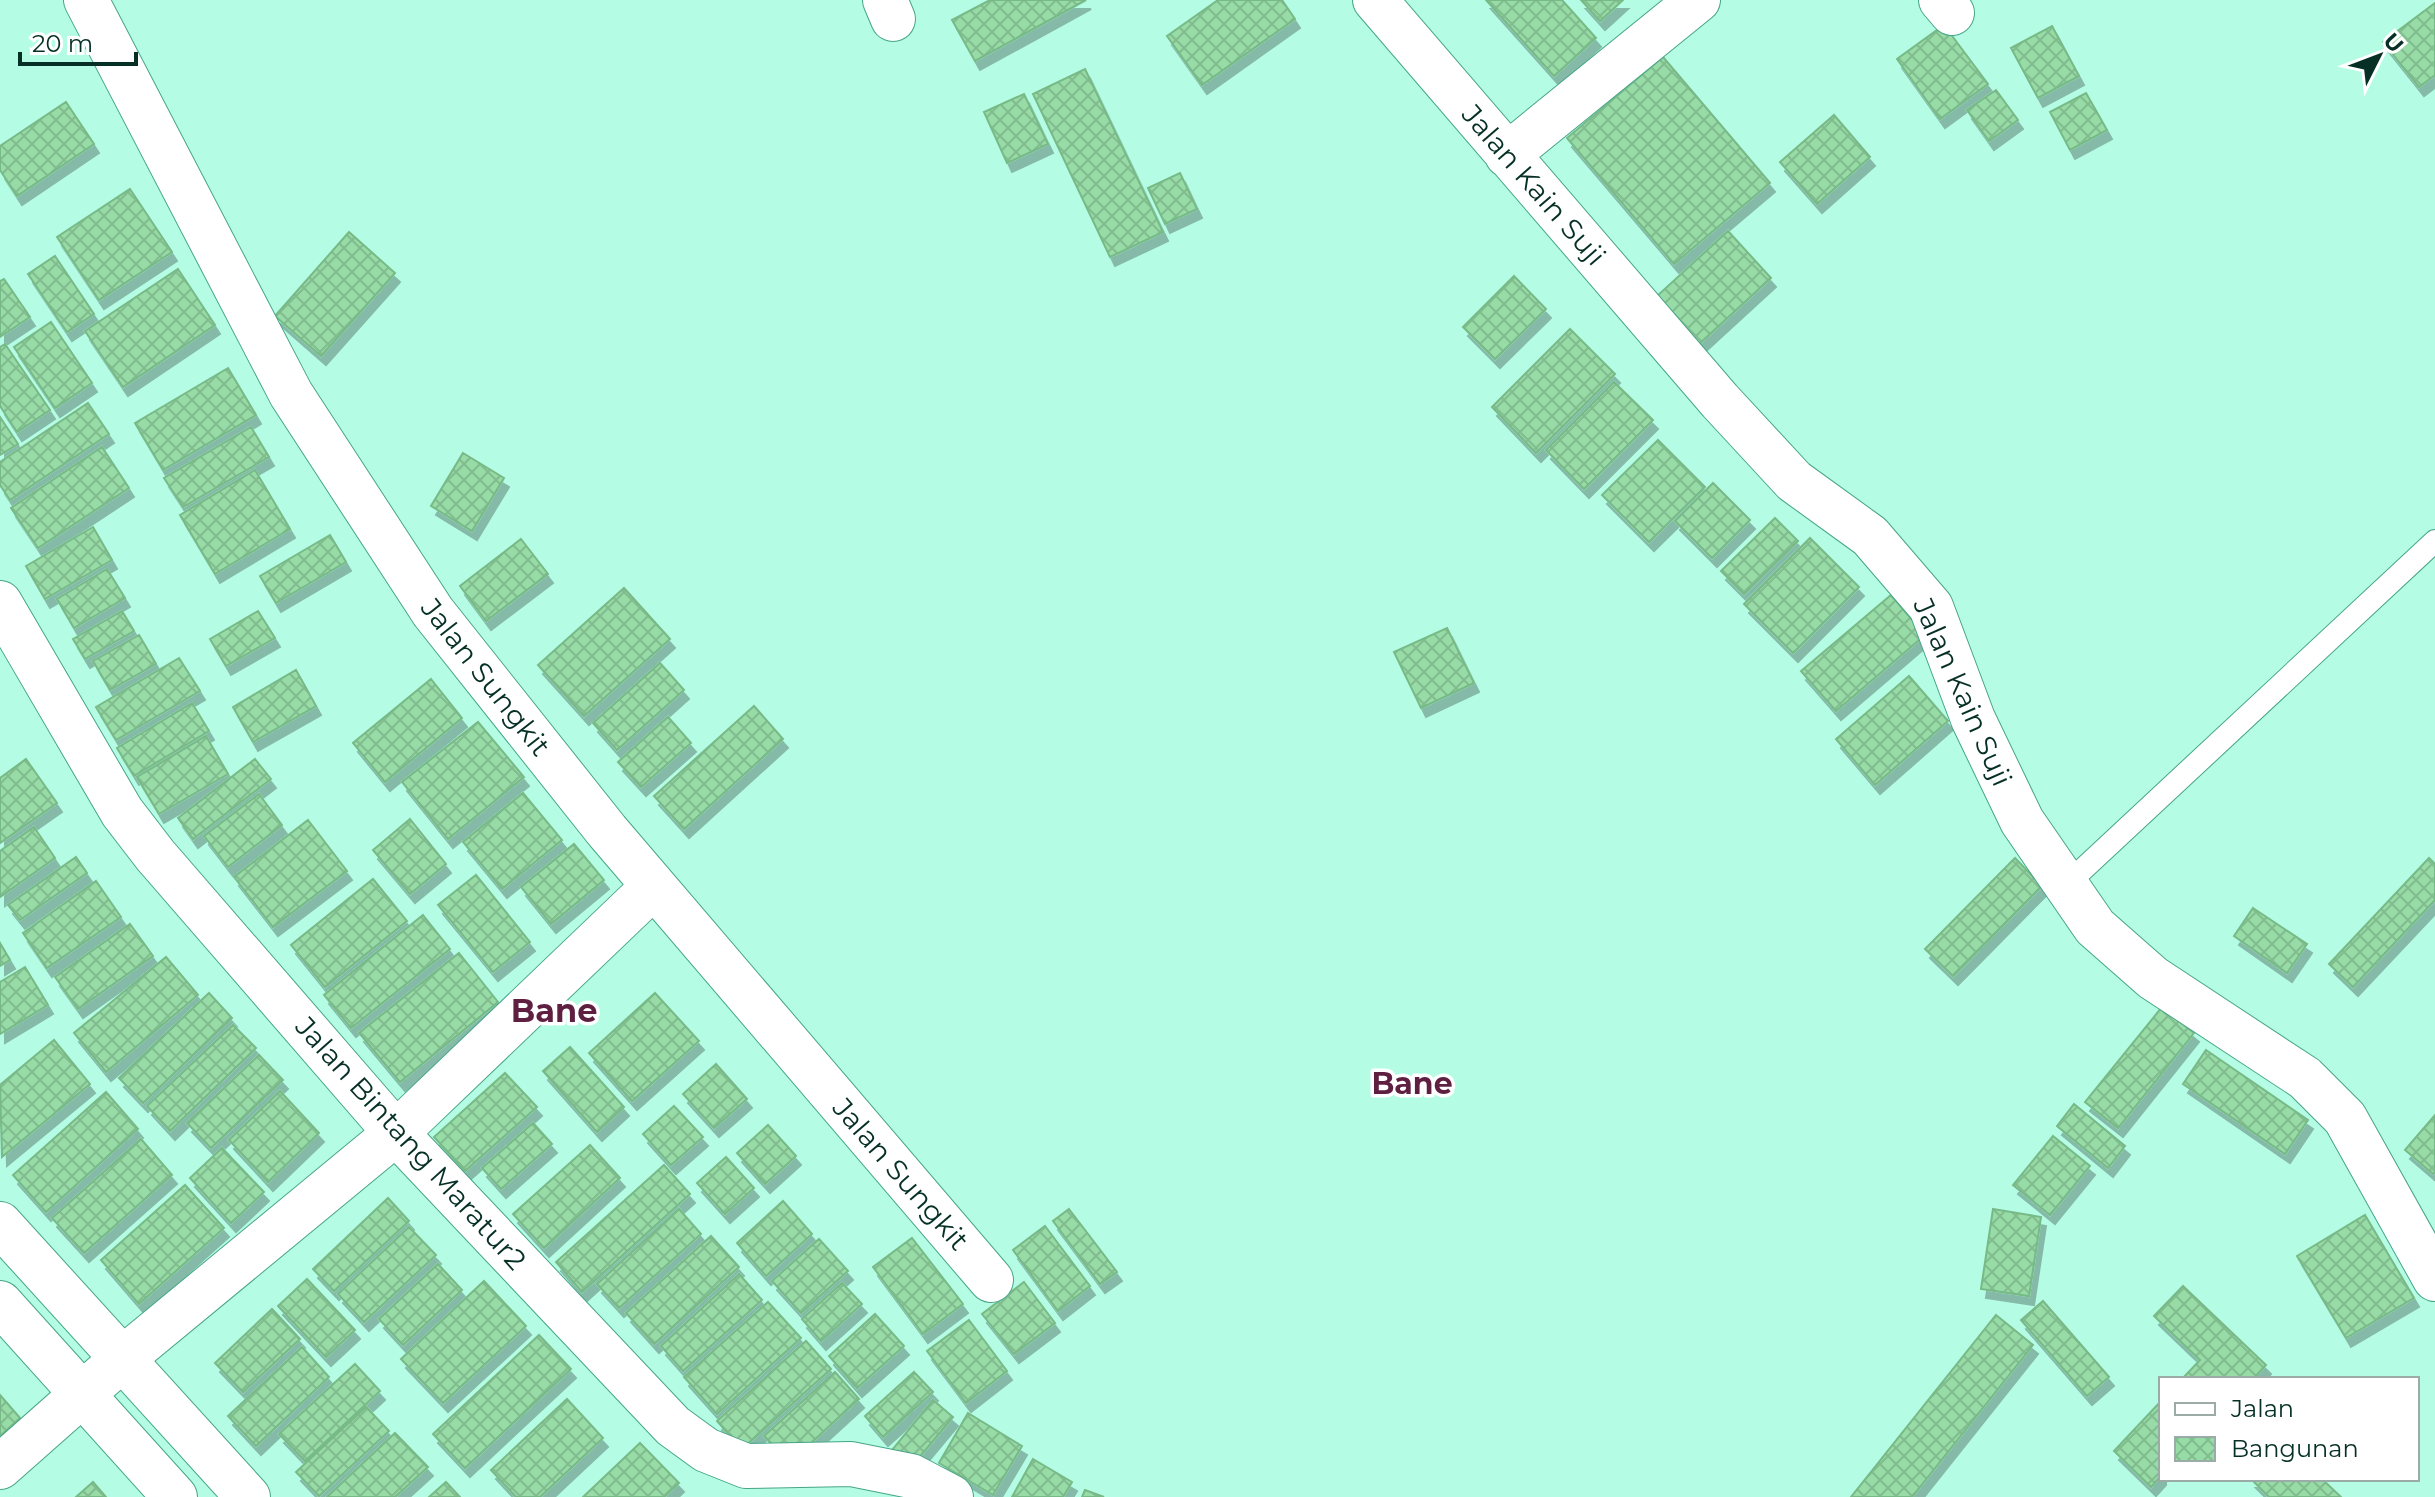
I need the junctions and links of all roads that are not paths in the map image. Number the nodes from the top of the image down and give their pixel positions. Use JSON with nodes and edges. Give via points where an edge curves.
{"nodes":[{"id":1,"x":86,"y":0,"type":"edge"},
{"id":2,"x":1375,"y":0,"type":"edge"},
{"id":3,"x":1698,"y":0,"type":"edge"},
{"id":4,"x":1507,"y":155,"type":"junction"},
{"id":5,"x":2435,"y":541,"type":"edge"},
{"id":6,"x":0,"y":603,"type":"edge"},
{"id":7,"x":2066,"y":885,"type":"junction"},
{"id":8,"x":654,"y":886,"type":"junction"},
{"id":9,"x":396,"y":1133,"type":"junction"},
{"id":10,"x":0,"y":1224,"type":"edge"},
{"id":11,"x":2435,"y":1279,"type":"edge"},
{"id":12,"x":991,"y":1280,"type":"dead end"},
{"id":13,"x":0,"y":1303,"type":"edge"},
{"id":14,"x":121,"y":1360,"type":"junction"},
{"id":15,"x":81,"y":1395,"type":"junction"},
{"id":16,"x":0,"y":1467,"type":"edge"},
{"id":17,"x":175,"y":1497,"type":"edge"},
{"id":18,"x":248,"y":1497,"type":"edge"},
{"id":19,"x":951,"y":1497,"type":"edge"}],
"edges":[{"from":1,"to":8,"type":"main road","name":"Jalan Sungkit","via":[[291,394],[433,612]]},
{"from":2,"to":4,"type":"main road","name":"Jalan Kain Suji"},
{"from":3,"to":4,"type":"main road"},
{"from":4,"to":7,"type":"main road","name":"Jalan Kain Suji","via":[[1784,471],[1870,536],[1931,607],[1973,719],[2016,808]]},
{"from":5,"to":7,"type":"lane"},
{"from":6,"to":9,"type":"main road","name":"Jalan Bintang Maratur2","via":[[122,812]]},
{"from":7,"to":11,"type":"main road","name":"Jalan Kain Suji","via":[[2095,927],[2123,955],[2323,1094],[2345,1118]]},
{"from":8,"to":9,"type":"main road"},
{"from":8,"to":12,"type":"main road","name":"Jalan Sungkit"},
{"from":9,"to":14,"type":"main road"},
{"from":9,"to":19,"type":"main road","name":"Jalan Bintang Maratur2","via":[[673,1426],[706,1450],[746,1466],[866,1467],[911,1476]]},
{"from":10,"to":14,"type":"main road"},
{"from":13,"to":15,"type":"main road"},
{"from":14,"to":15,"type":"main road"},
{"from":14,"to":18,"type":"main road"},
{"from":15,"to":16,"type":"main road"},
{"from":15,"to":17,"type":"main road"}]}
